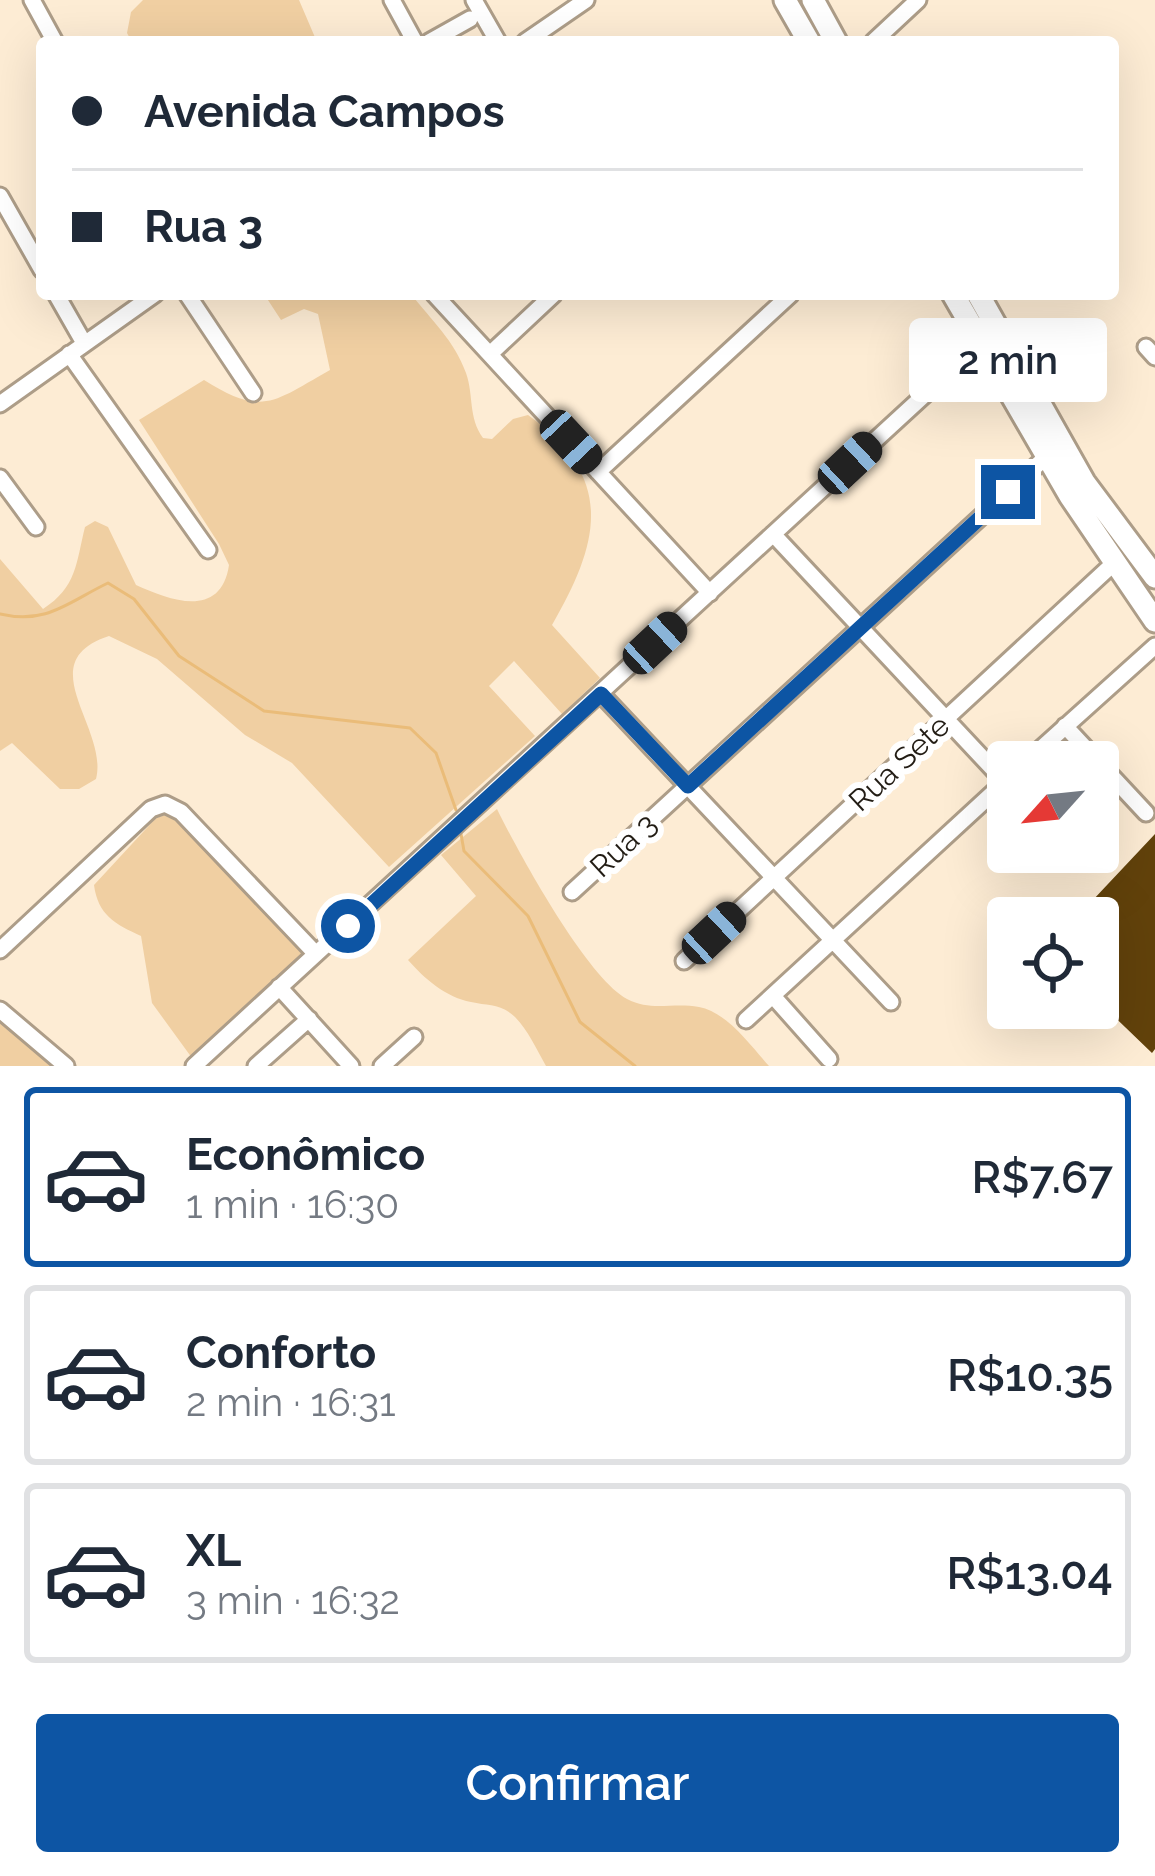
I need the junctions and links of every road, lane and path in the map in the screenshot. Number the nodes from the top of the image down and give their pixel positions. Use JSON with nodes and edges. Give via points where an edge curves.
{"nodes":[{"id":1,"x":32,"y":0,"type":"edge"},
{"id":2,"x":392,"y":0,"type":"edge"},
{"id":3,"x":474,"y":0,"type":"edge"},
{"id":4,"x":586,"y":0,"type":"edge"},
{"id":5,"x":785,"y":0,"type":"edge"},
{"id":6,"x":813,"y":0,"type":"edge"},
{"id":7,"x":918,"y":0,"type":"edge"},
{"id":8,"x":470,"y":19,"type":"dead end"},
{"id":9,"x":52,"y":36,"type":"edge"},
{"id":10,"x":412,"y":36,"type":"edge"},
{"id":11,"x":440,"y":36,"type":"edge"},
{"id":12,"x":495,"y":36,"type":"edge"},
{"id":13,"x":534,"y":36,"type":"edge"},
{"id":14,"x":806,"y":36,"type":"edge"},
{"id":15,"x":833,"y":36,"type":"edge"},
{"id":16,"x":879,"y":36,"type":"edge"},
{"id":17,"x":0,"y":196,"type":"edge"},
{"id":18,"x":36,"y":259,"type":"edge"},
{"id":19,"x":59,"y":300,"type":"edge"},
{"id":20,"x":146,"y":300,"type":"edge"},
{"id":21,"x":191,"y":300,"type":"edge"},
{"id":22,"x":440,"y":300,"type":"edge"},
{"id":23,"x":548,"y":300,"type":"edge"},
{"id":24,"x":784,"y":300,"type":"edge"},
{"id":25,"x":956,"y":300,"type":"edge"},
{"id":26,"x":981,"y":300,"type":"edge"},
{"id":27,"x":980,"y":343,"type":"junction"},
{"id":28,"x":84,"y":344,"type":"junction"},
{"id":29,"x":69,"y":354,"type":"junction"},
{"id":30,"x":490,"y":354,"type":"junction"},
{"id":31,"x":253,"y":393,"type":"dead end"},
{"id":32,"x":0,"y":404,"type":"edge"},
{"id":33,"x":1046,"y":458,"type":"junction"},
{"id":34,"x":598,"y":472,"type":"junction"},
{"id":35,"x":0,"y":478,"type":"edge"},
{"id":36,"x":36,"y":527,"type":"dead end"},
{"id":37,"x":773,"y":534,"type":"junction"},
{"id":38,"x":208,"y":550,"type":"dead end"},
{"id":39,"x":1114,"y":564,"type":"junction"},
{"id":40,"x":1155,"y":577,"type":"edge"},
{"id":41,"x":710,"y":593,"type":"junction"},
{"id":42,"x":1155,"y":622,"type":"edge"},
{"id":43,"x":861,"y":628,"type":"junction"},
{"id":44,"x":1155,"y":646,"type":"edge"},
{"id":45,"x":601,"y":694,"type":"junction"},
{"id":46,"x":946,"y":719,"type":"junction"},
{"id":47,"x":1065,"y":726,"type":"junction"},
{"id":48,"x":1049,"y":741,"type":"edge"},
{"id":49,"x":987,"y":761,"type":"edge"},
{"id":50,"x":688,"y":786,"type":"junction"},
{"id":51,"x":987,"y":798,"type":"edge"},
{"id":52,"x":1146,"y":813,"type":"dead end"},
{"id":53,"x":774,"y":878,"type":"junction"},
{"id":54,"x":572,"y":892,"type":"dead end"},
{"id":55,"x":833,"y":940,"type":"junction"},
{"id":56,"x":0,"y":950,"type":"edge"},
{"id":57,"x":316,"y":954,"type":"junction"},
{"id":58,"x":684,"y":961,"type":"dead end"},
{"id":59,"x":279,"y":987,"type":"junction"},
{"id":60,"x":772,"y":996,"type":"junction"},
{"id":61,"x":891,"y":1002,"type":"dead end"},
{"id":62,"x":0,"y":1010,"type":"edge"},
{"id":63,"x":309,"y":1019,"type":"junction"},
{"id":64,"x":746,"y":1020,"type":"dead end"},
{"id":65,"x":413,"y":1036,"type":"dead end"},
{"id":66,"x":829,"y":1059,"type":"dead end"},
{"id":67,"x":66,"y":1066,"type":"edge"},
{"id":68,"x":194,"y":1066,"type":"edge"},
{"id":69,"x":256,"y":1066,"type":"edge"},
{"id":70,"x":352,"y":1066,"type":"edge"},
{"id":71,"x":382,"y":1066,"type":"edge"}],
"edges":[{"from":1,"to":9,"type":"street"},
{"from":2,"to":10,"type":"street"},
{"from":3,"to":12,"type":"street"},
{"from":4,"to":13,"type":"street"},
{"from":5,"to":14,"type":"main road"},
{"from":6,"to":15,"type":"main road"},
{"from":7,"to":16,"type":"street"},
{"from":8,"to":11,"type":"street"},
{"from":17,"to":18,"type":"street"},
{"from":19,"to":28,"type":"street"},
{"from":20,"to":28,"type":"street"},
{"from":21,"to":31,"type":"street"},
{"from":22,"to":30,"type":"street"},
{"from":23,"to":30,"type":"street"},
{"from":24,"to":34,"type":"street"},
{"from":25,"to":27,"type":"main road"},
{"from":26,"to":40,"type":"main road","via":[[1084,482]]},
{"from":27,"to":33,"type":"main road"},
{"from":27,"to":37,"type":"street"},
{"from":28,"to":29,"type":"street"},
{"from":29,"to":32,"type":"street"},
{"from":29,"to":38,"type":"street"},
{"from":30,"to":34,"type":"street"},
{"from":33,"to":39,"type":"main road"},
{"from":33,"to":43,"type":"street","name":"Rua 3"},
{"from":34,"to":41,"type":"street"},
{"from":35,"to":36,"type":"street"},
{"from":37,"to":41,"type":"street"},
{"from":37,"to":43,"type":"street"},
{"from":39,"to":42,"type":"main road"},
{"from":39,"to":46,"type":"street","name":"Rua Sete"},
{"from":41,"to":45,"type":"street"},
{"from":43,"to":46,"type":"street"},
{"from":43,"to":50,"type":"street","name":"Rua 3"},
{"from":44,"to":47,"type":"street"},
{"from":45,"to":50,"type":"street"},
{"from":45,"to":57,"type":"street"},
{"from":46,"to":49,"type":"street"},
{"from":46,"to":53,"type":"street","name":"Rua Sete"},
{"from":47,"to":48,"type":"street"},
{"from":47,"to":52,"type":"street"},
{"from":50,"to":53,"type":"street"},
{"from":50,"to":54,"type":"street","name":"Rua 3"},
{"from":51,"to":55,"type":"street"},
{"from":53,"to":55,"type":"street"},
{"from":53,"to":58,"type":"street","name":"Rua Sete"},
{"from":55,"to":60,"type":"street"},
{"from":55,"to":61,"type":"street"},
{"from":56,"to":57,"type":"street","via":[[165,804]]},
{"from":57,"to":59,"type":"street"},
{"from":59,"to":63,"type":"street"},
{"from":59,"to":68,"type":"street"},
{"from":60,"to":64,"type":"street"},
{"from":60,"to":66,"type":"street"},
{"from":62,"to":67,"type":"street"},
{"from":63,"to":69,"type":"street"},
{"from":63,"to":70,"type":"street"},
{"from":65,"to":71,"type":"street"}]}
